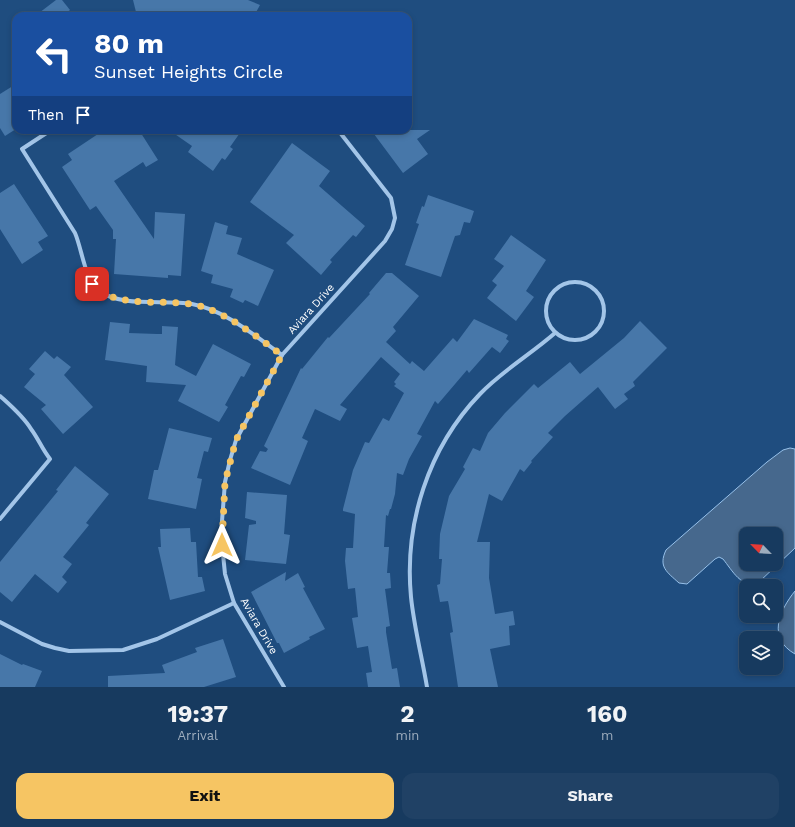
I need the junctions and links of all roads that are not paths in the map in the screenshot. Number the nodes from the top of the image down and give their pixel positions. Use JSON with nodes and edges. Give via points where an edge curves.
{"nodes":[{"id":1,"x":45,"y":134,"type":"edge"},
{"id":2,"x":341,"y":134,"type":"edge"},
{"id":3,"x":555,"y":333,"type":"junction"},
{"id":4,"x":282,"y":355,"type":"junction"},
{"id":5,"x":0,"y":396,"type":"edge"},
{"id":6,"x":0,"y":519,"type":"edge"},
{"id":7,"x":234,"y":602,"type":"junction"},
{"id":8,"x":0,"y":622,"type":"edge"},
{"id":9,"x":284,"y":687,"type":"edge"},
{"id":10,"x":427,"y":687,"type":"edge"}],
"edges":[{"from":1,"to":4,"type":"street","via":[[22,149],[75,233],[87,272],[92,284],[99,291],[125,300],[192,304],[206,308],[246,330]]},
{"from":2,"to":4,"type":"street","name":"Aviara Drive","via":[[391,198],[395,218],[385,241]]},
{"from":3,"to":3,"type":"street","via":[[569,340],[585,339],[592,336],[602,324],[603,301],[592,287],[583,283],[569,283],[556,290],[550,297],[547,316],[549,325]]},
{"from":3,"to":10,"type":"street","via":[[481,394],[451,432],[429,473],[414,521],[410,545],[411,598]]},
{"from":4,"to":7,"type":"street","name":"Aviara Drive","via":[[236,440],[225,482],[222,556]]},
{"from":5,"to":6,"type":"street","via":[[31,428],[50,458]]},
{"from":7,"to":8,"type":"street","via":[[157,639],[123,650],[70,651],[55,648]]},
{"from":7,"to":9,"type":"street","name":"Aviara Drive"}]}
